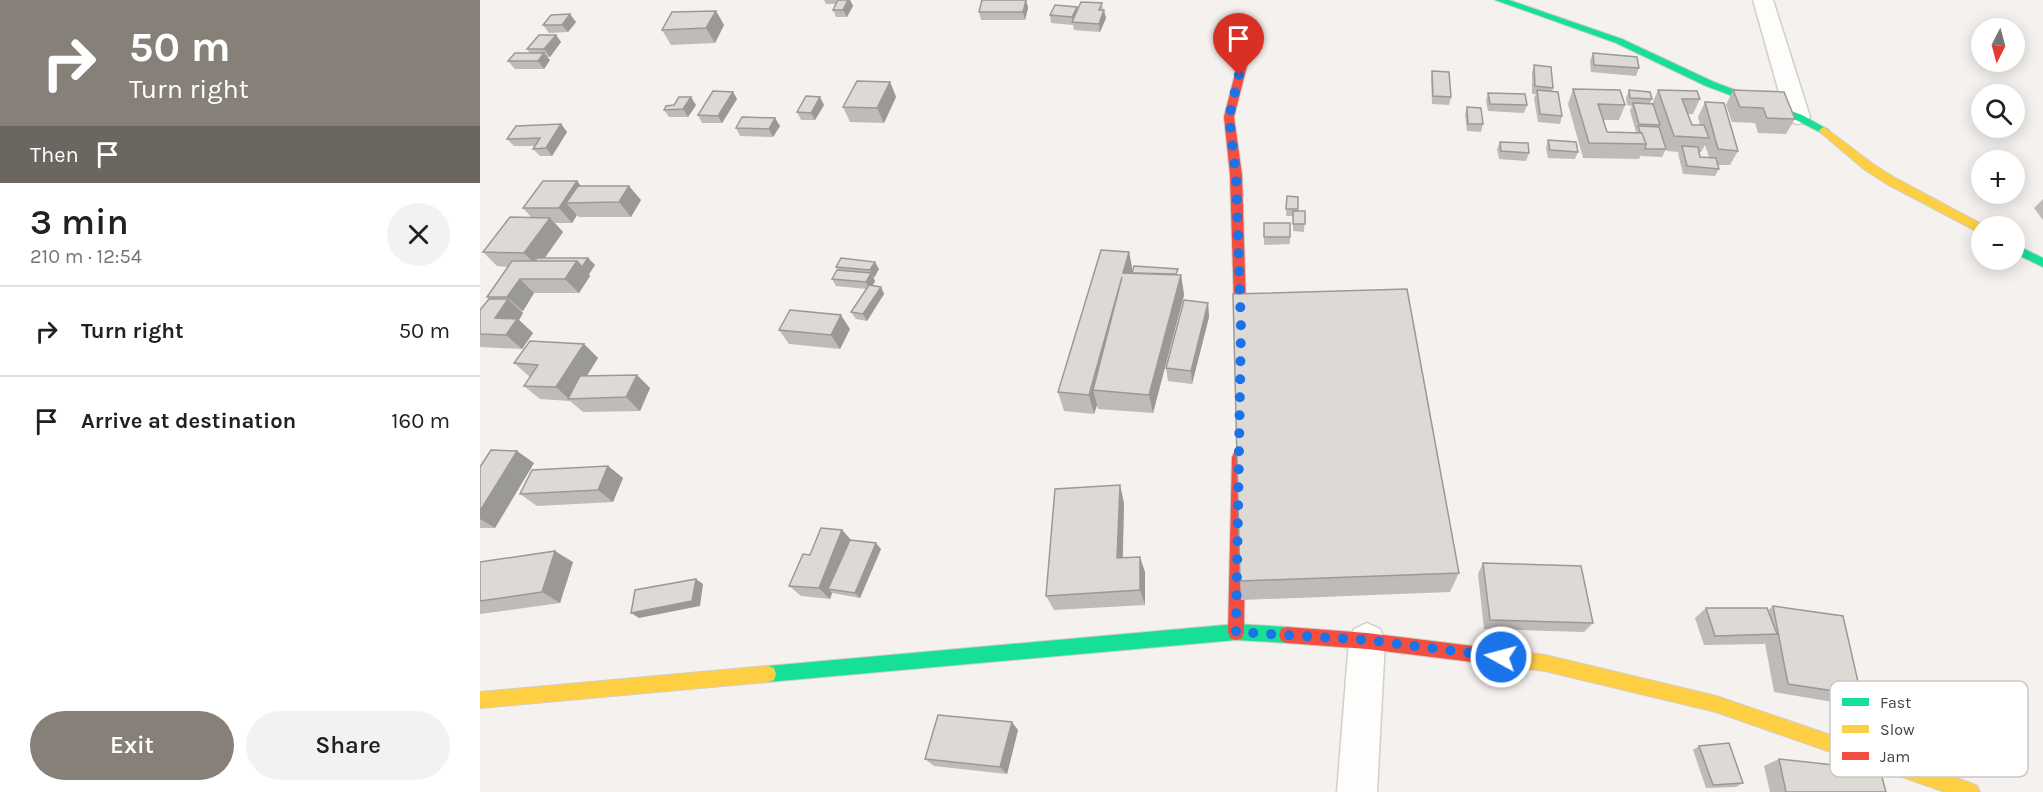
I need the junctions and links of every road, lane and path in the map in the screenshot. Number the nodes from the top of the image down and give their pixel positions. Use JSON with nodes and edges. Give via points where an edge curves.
{"nodes":[{"id":1,"x":1500,"y":0,"type":"edge"},
{"id":2,"x":1763,"y":0,"type":"edge"},
{"id":3,"x":1245,"y":54,"type":"dead end"},
{"id":4,"x":1798,"y":117,"type":"junction"},
{"id":5,"x":1971,"y":224,"type":"edge"},
{"id":6,"x":2025,"y":254,"type":"edge"},
{"id":7,"x":2043,"y":263,"type":"edge"},
{"id":8,"x":1241,"y":351,"type":"edge"},
{"id":9,"x":1239,"y":445,"type":"edge"},
{"id":10,"x":1236,"y":632,"type":"junction"},
{"id":11,"x":1367,"y":640,"type":"junction"},
{"id":12,"x":480,"y":700,"type":"edge"},
{"id":13,"x":1830,"y":743,"type":"edge"},
{"id":14,"x":1928,"y":777,"type":"edge"},
{"id":15,"x":1357,"y":792,"type":"edge"},
{"id":16,"x":1971,"y":792,"type":"edge"}],
"edges":[{"from":1,"to":4,"type":"street","via":[[1619,41],[1710,84]]},
{"from":2,"to":4,"type":"street"},
{"from":3,"to":8,"type":"street","via":[[1229,117],[1236,175]]},
{"from":4,"to":5,"type":"street","via":[[1829,132],[1891,182]]},
{"from":6,"to":7,"type":"street"},
{"from":9,"to":10,"type":"street"},
{"from":10,"to":11,"type":"street"},
{"from":10,"to":12,"type":"street"},
{"from":11,"to":13,"type":"street","via":[[1545,663],[1716,704]]},
{"from":11,"to":15,"type":"street"},
{"from":14,"to":16,"type":"street"}]}
